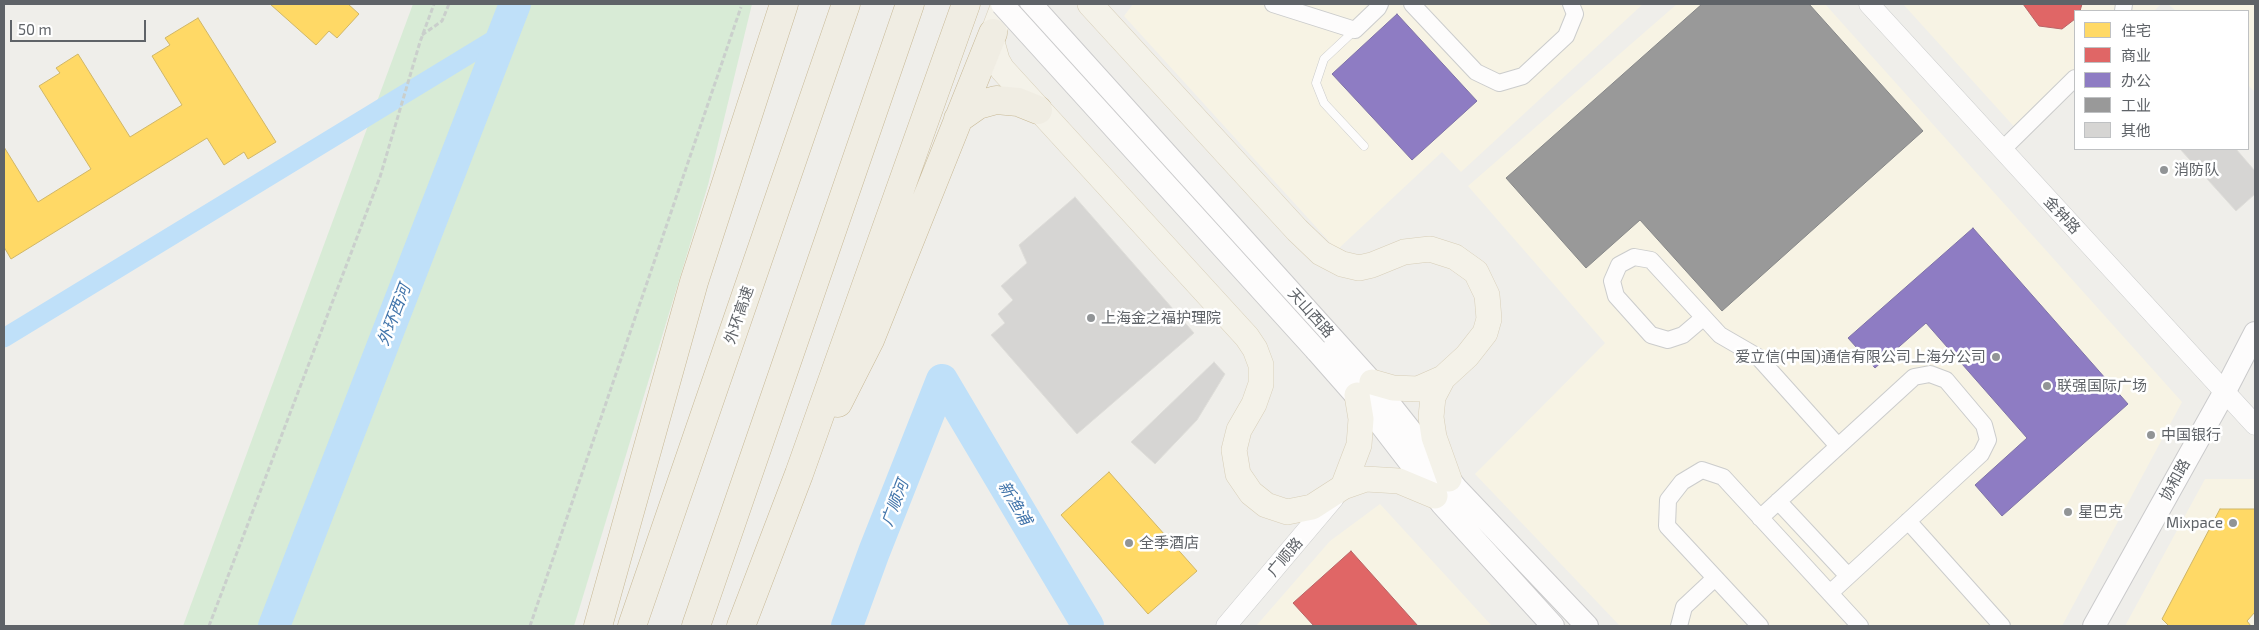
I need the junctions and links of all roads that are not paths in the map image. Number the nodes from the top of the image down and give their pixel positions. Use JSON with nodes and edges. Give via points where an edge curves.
{"nodes":[{"id":1,"x":769,"y":4,"type":"edge"},
{"id":2,"x":784,"y":4,"type":"edge"},
{"id":3,"x":846,"y":4,"type":"edge"},
{"id":4,"x":910,"y":4,"type":"edge"},
{"id":5,"x":966,"y":4,"type":"edge"},
{"id":6,"x":1003,"y":4,"type":"edge"},
{"id":7,"x":1031,"y":4,"type":"edge"},
{"id":8,"x":1273,"y":4,"type":"edge"},
{"id":9,"x":1380,"y":4,"type":"edge"},
{"id":10,"x":1412,"y":4,"type":"edge"},
{"id":11,"x":1571,"y":4,"type":"edge"},
{"id":12,"x":1869,"y":4,"type":"edge"},
{"id":13,"x":1097,"y":6,"type":"edge"},
{"id":14,"x":1355,"y":30,"type":"junction"},
{"id":15,"x":993,"y":33,"type":"junction"},
{"id":16,"x":2074,"y":79,"type":"edge"},
{"id":17,"x":1038,"y":110,"type":"junction"},
{"id":18,"x":958,"y":119,"type":"junction"},
{"id":19,"x":745,"y":121,"type":"junction"},
{"id":20,"x":1364,"y":146,"type":"dead end"},
{"id":21,"x":2002,"y":150,"type":"junction"},
{"id":22,"x":1703,"y":318,"type":"junction"},
{"id":23,"x":2255,"y":333,"type":"edge"},
{"id":24,"x":1324,"y":343,"type":"junction"},
{"id":25,"x":1443,"y":378,"type":"junction"},
{"id":26,"x":1365,"y":389,"type":"junction"},
{"id":27,"x":2224,"y":393,"type":"junction"},
{"id":28,"x":2255,"y":425,"type":"edge"},
{"id":29,"x":1838,"y":446,"type":"junction"},
{"id":30,"x":798,"y":474,"type":"junction"},
{"id":31,"x":1343,"y":488,"type":"junction"},
{"id":32,"x":1442,"y":488,"type":"junction"},
{"id":33,"x":1778,"y":501,"type":"junction"},
{"id":34,"x":1760,"y":518,"type":"junction"},
{"id":35,"x":1908,"y":521,"type":"junction"},
{"id":36,"x":1848,"y":576,"type":"junction"},
{"id":37,"x":1715,"y":578,"type":"junction"},
{"id":38,"x":1830,"y":593,"type":"junction"},
{"id":39,"x":598,"y":626,"type":"edge"},
{"id":40,"x":632,"y":626,"type":"edge"},
{"id":41,"x":696,"y":626,"type":"edge"},
{"id":42,"x":741,"y":626,"type":"edge"},
{"id":43,"x":1226,"y":626,"type":"edge"},
{"id":44,"x":1553,"y":626,"type":"edge"},
{"id":45,"x":1587,"y":626,"type":"edge"},
{"id":46,"x":1678,"y":626,"type":"edge"},
{"id":47,"x":1760,"y":626,"type":"edge"},
{"id":48,"x":1860,"y":626,"type":"edge"},
{"id":49,"x":2002,"y":626,"type":"edge"},
{"id":50,"x":2094,"y":626,"type":"edge"}],
"edges":[{"from":1,"to":19,"type":"highway"},
{"from":2,"to":19,"type":"highway"},
{"from":3,"to":40,"type":"highway","name":"外环高速"},
{"from":4,"to":41,"type":"highway"},
{"from":5,"to":30,"type":"highway"},
{"from":6,"to":15,"type":"main road"},
{"from":6,"to":24,"type":"main road","name":"天山西路","bridge":true},
{"from":7,"to":24,"type":"main road","name":"天山西路"},
{"from":8,"to":14,"type":"street"},
{"from":9,"to":14,"type":"street"},
{"from":10,"to":11,"type":"street","via":[[1476,72],[1499,83],[1523,76],[1566,36],[1575,14]]},
{"from":12,"to":21,"type":"street","name":"金钟路"},
{"from":13,"to":25,"type":"main road","via":[[1321,253],[1342,264],[1359,268],[1404,252],[1430,249],[1455,256],[1470,266],[1480,278],[1487,295],[1488,323],[1474,349]]},
{"from":14,"to":20,"type":"lane","via":[[1324,59],[1316,83],[1324,103]]},
{"from":15,"to":17,"type":"main road","via":[[997,60]]},
{"from":15,"to":18,"type":"highway"},
{"from":16,"to":21,"type":"street"},
{"from":17,"to":18,"type":"highway","via":[[1018,102],[991,101],[973,107]]},
{"from":17,"to":31,"type":"main road","via":[[1255,349],[1261,365],[1261,384],[1254,404],[1237,433],[1234,450],[1237,470],[1248,489],[1266,505],[1287,512],[1312,507]]},
{"from":18,"to":30,"type":"highway","via":[[870,340]]},
{"from":19,"to":39,"type":"highway","via":[[694,282]]},
{"from":21,"to":27,"type":"street","name":"金钟路"},
{"from":22,"to":22,"type":"street","via":[[1651,260],[1634,257],[1619,265],[1612,280],[1616,296],[1651,335],[1668,340],[1676,338]]},
{"from":22,"to":29,"type":"street","via":[[1720,334],[1758,357]]},
{"from":23,"to":27,"type":"main road","name":"协和路"},
{"from":24,"to":26,"type":"main road","name":"天山西路"},
{"from":25,"to":26,"type":"main road","via":[[1410,390]]},
{"from":25,"to":32,"type":"main road","via":[[1434,397],[1431,417]]},
{"from":26,"to":31,"type":"main road","via":[[1359,445]]},
{"from":26,"to":32,"type":"main road","name":"天山西路"},
{"from":27,"to":28,"type":"street","name":"金钟路"},
{"from":27,"to":50,"type":"main road","name":"协和路"},
{"from":29,"to":33,"type":"street"},
{"from":29,"to":35,"type":"street","via":[[1914,377],[1930,374],[1946,380],[1984,424],[1988,440],[1981,454]]},
{"from":30,"to":42,"type":"highway"},
{"from":31,"to":32,"type":"main road","via":[[1366,479],[1389,479]]},
{"from":31,"to":43,"type":"street","name":"广顺路"},
{"from":32,"to":44,"type":"main road","name":"天山西路"},
{"from":32,"to":45,"type":"main road","name":"天山西路"},
{"from":33,"to":34,"type":"street"},
{"from":33,"to":36,"type":"street"},
{"from":34,"to":37,"type":"street","via":[[1723,477],[1702,470],[1682,482],[1668,500],[1668,526]]},
{"from":34,"to":38,"type":"street"},
{"from":35,"to":36,"type":"street"},
{"from":35,"to":49,"type":"street"},
{"from":36,"to":38,"type":"street"},
{"from":37,"to":46,"type":"street","via":[[1684,607]]},
{"from":37,"to":47,"type":"street"},
{"from":38,"to":48,"type":"street"}]}
